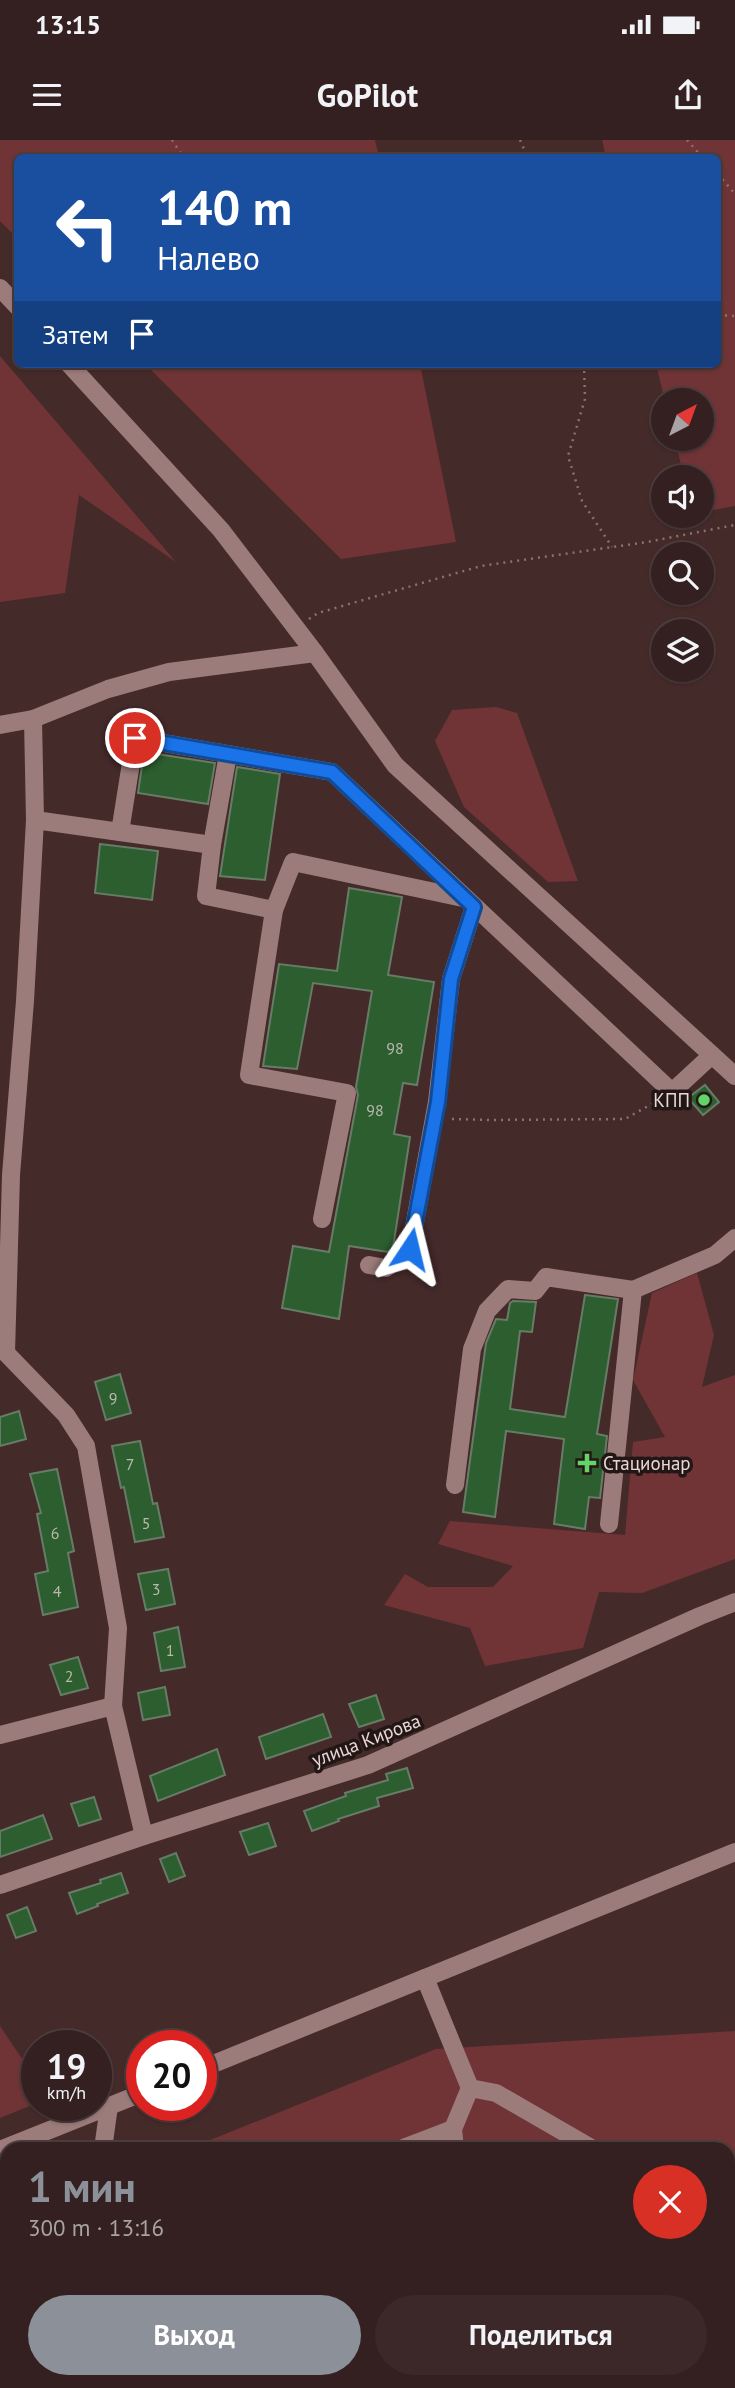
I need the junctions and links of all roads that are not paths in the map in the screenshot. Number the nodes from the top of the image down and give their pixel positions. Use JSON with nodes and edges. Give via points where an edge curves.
{"nodes":[{"id":1,"x":0,"y":288,"type":"edge"},
{"id":2,"x":14,"y":303,"type":"edge"},
{"id":3,"x":73,"y":368,"type":"edge"},
{"id":4,"x":315,"y":653,"type":"junction"},
{"id":5,"x":33,"y":719,"type":"junction"},
{"id":6,"x":0,"y":725,"type":"edge"},
{"id":7,"x":228,"y":754,"type":"junction"},
{"id":8,"x":35,"y":820,"type":"junction"},
{"id":9,"x":120,"y":832,"type":"junction"},
{"id":10,"x":212,"y":845,"type":"junction"},
{"id":11,"x":469,"y":902,"type":"junction"},
{"id":12,"x":275,"y":910,"type":"junction"},
{"id":13,"x":712,"y":1055,"type":"junction"},
{"id":14,"x":735,"y":1076,"type":"edge"},
{"id":15,"x":322,"y":1219,"type":"dead end"},
{"id":16,"x":735,"y":1238,"type":"edge"},
{"id":17,"x":369,"y":1265,"type":"dead end"},
{"id":18,"x":633,"y":1290,"type":"junction"},
{"id":19,"x":3,"y":1353,"type":"edge"},
{"id":20,"x":455,"y":1485,"type":"dead end"},
{"id":21,"x":610,"y":1524,"type":"dead end"},
{"id":22,"x":735,"y":1602,"type":"edge"},
{"id":23,"x":113,"y":1706,"type":"junction"},
{"id":24,"x":0,"y":1735,"type":"edge"},
{"id":25,"x":144,"y":1836,"type":"junction"},
{"id":26,"x":735,"y":1853,"type":"edge"},
{"id":27,"x":0,"y":1885,"type":"edge"},
{"id":28,"x":425,"y":1978,"type":"junction"},
{"id":29,"x":217,"y":2062,"type":"edge"},
{"id":30,"x":470,"y":2088,"type":"junction"},
{"id":31,"x":72,"y":2121,"type":"edge"},
{"id":32,"x":107,"y":2121,"type":"edge"},
{"id":33,"x":453,"y":2129,"type":"junction"},
{"id":34,"x":20,"y":2142,"type":"edge"},
{"id":35,"x":104,"y":2142,"type":"edge"},
{"id":36,"x":419,"y":2142,"type":"edge"},
{"id":37,"x":455,"y":2142,"type":"edge"},
{"id":38,"x":581,"y":2142,"type":"edge"}],
"edges":[{"from":1,"to":2,"type":"street"},
{"from":3,"to":4,"type":"street","via":[[221,530]]},
{"from":4,"to":5,"type":"street","via":[[169,672],[108,689]]},
{"from":4,"to":13,"type":"street","via":[[396,765]]},
{"from":5,"to":6,"type":"street"},
{"from":5,"to":8,"type":"street"},
{"from":7,"to":9,"type":"street","via":[[135,738]]},
{"from":7,"to":10,"type":"street"},
{"from":7,"to":11,"type":"street","via":[[332,772]]},
{"from":8,"to":9,"type":"street"},
{"from":8,"to":19,"type":"street"},
{"from":9,"to":10,"type":"street"},
{"from":10,"to":12,"type":"street","via":[[206,896]]},
{"from":11,"to":12,"type":"street","via":[[293,862]]},
{"from":11,"to":13,"type":"street","via":[[672,1092]]},
{"from":11,"to":17,"type":"street","via":[[451,979],[435,1118],[410,1249],[386,1268]]},
{"from":12,"to":15,"type":"street","via":[[249,1075],[347,1093]]},
{"from":13,"to":14,"type":"street"},
{"from":16,"to":18,"type":"street","via":[[715,1255]]},
{"from":18,"to":20,"type":"street","via":[[546,1277],[535,1291],[508,1289],[487,1311],[472,1349]]},
{"from":18,"to":21,"type":"street"},
{"from":19,"to":23,"type":"street","via":[[66,1415],[86,1446],[118,1628]]},
{"from":22,"to":25,"type":"street","name":"улица Кирова","via":[[368,1766]]},
{"from":23,"to":24,"type":"street"},
{"from":23,"to":25,"type":"street"},
{"from":25,"to":27,"type":"street","name":"улица Кирова"},
{"from":26,"to":28,"type":"street"},
{"from":28,"to":29,"type":"street"},
{"from":28,"to":30,"type":"street"},
{"from":30,"to":33,"type":"street"},
{"from":30,"to":38,"type":"street","via":[[496,2094]]},
{"from":31,"to":34,"type":"street"},
{"from":32,"to":35,"type":"street"},
{"from":33,"to":36,"type":"street"},
{"from":33,"to":37,"type":"street"}]}
